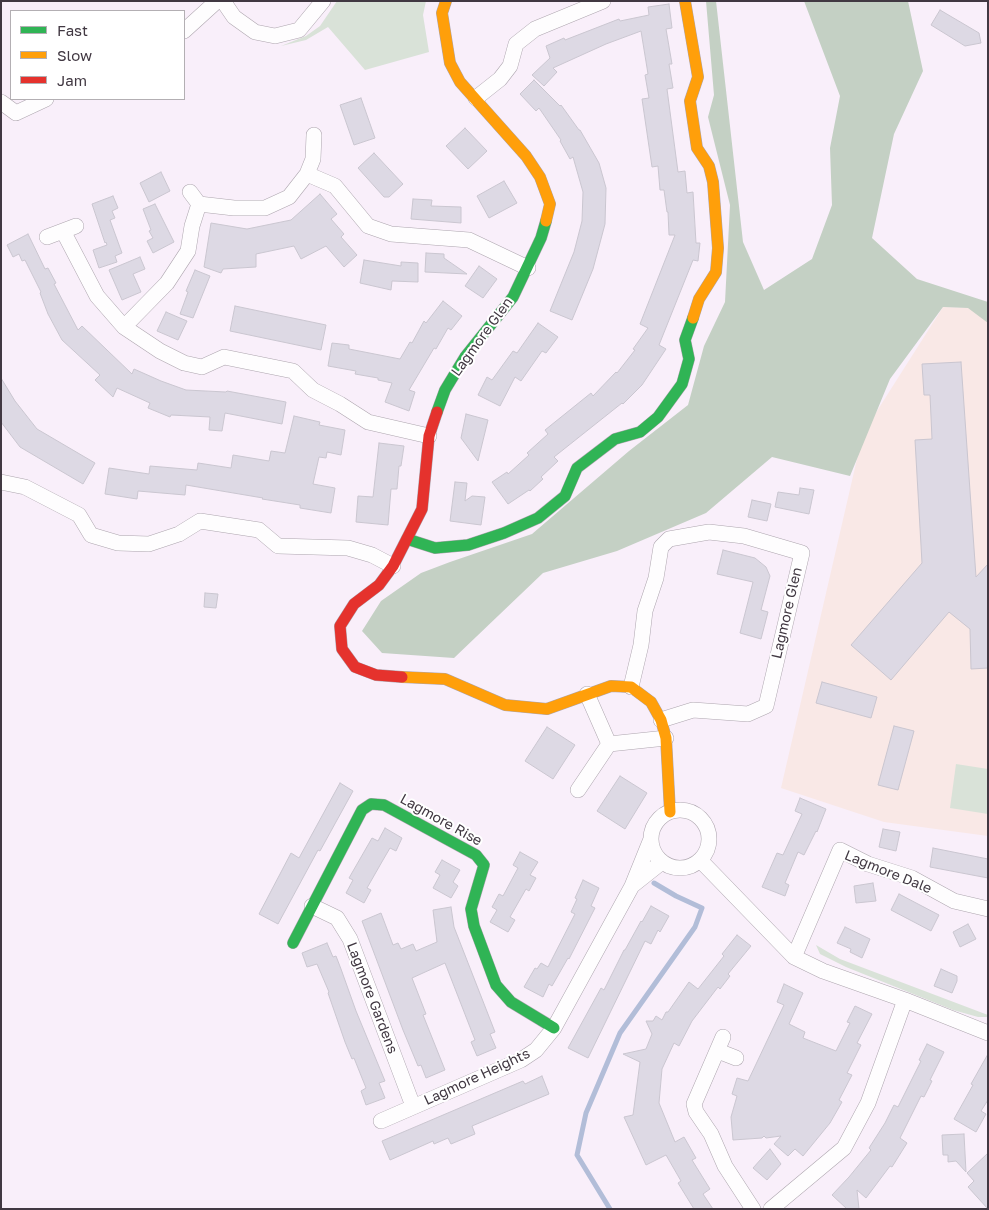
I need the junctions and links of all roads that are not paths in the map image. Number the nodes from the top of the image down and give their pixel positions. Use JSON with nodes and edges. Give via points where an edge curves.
{"nodes":[{"id":1,"x":217,"y":1,"type":"edge"},
{"id":2,"x":223,"y":1,"type":"edge"},
{"id":3,"x":323,"y":1,"type":"edge"},
{"id":4,"x":446,"y":1,"type":"edge"},
{"id":5,"x":603,"y":1,"type":"edge"},
{"id":6,"x":685,"y":1,"type":"edge"},
{"id":7,"x":185,"y":30,"type":"edge"},
{"id":8,"x":476,"y":98,"type":"junction"},
{"id":9,"x":44,"y":100,"type":"edge"},
{"id":10,"x":1,"y":102,"type":"edge"},
{"id":11,"x":314,"y":134,"type":"dead end"},
{"id":12,"x":307,"y":174,"type":"junction"},
{"id":13,"x":48,"y":237,"type":"dead end"},
{"id":14,"x":528,"y":268,"type":"junction"},
{"id":15,"x":124,"y":327,"type":"junction"},
{"id":16,"x":429,"y":436,"type":"junction"},
{"id":17,"x":1,"y":482,"type":"edge"},
{"id":18,"x":407,"y":539,"type":"junction"},
{"id":19,"x":393,"y":566,"type":"junction"},
{"id":20,"x":631,"y":687,"type":"junction"},
{"id":21,"x":587,"y":694,"type":"junction"},
{"id":22,"x":661,"y":720,"type":"junction"},
{"id":23,"x":666,"y":738,"type":"junction"},
{"id":24,"x":609,"y":744,"type":"junction"},
{"id":25,"x":578,"y":790,"type":"dead end"},
{"id":26,"x":670,"y":812,"type":"junction"},
{"id":27,"x":651,"y":839,"type":"junction"},
{"id":28,"x":700,"y":860,"type":"junction"},
{"id":29,"x":662,"y":862,"type":"junction"},
{"id":30,"x":632,"y":886,"type":"junction"},
{"id":31,"x":312,"y":906,"type":"junction"},
{"id":32,"x":988,"y":909,"type":"edge"},
{"id":33,"x":293,"y":943,"type":"dead end"},
{"id":34,"x":794,"y":957,"type":"junction"},
{"id":35,"x":905,"y":1000,"type":"junction"},
{"id":36,"x":554,"y":1028,"type":"junction"},
{"id":37,"x":988,"y":1033,"type":"edge"},
{"id":38,"x":736,"y":1058,"type":"dead end"},
{"id":39,"x":413,"y":1106,"type":"junction"},
{"id":40,"x":381,"y":1121,"type":"dead end"},
{"id":41,"x":753,"y":1209,"type":"edge"},
{"id":42,"x":771,"y":1209,"type":"edge"}],
"edges":[{"from":1,"to":7,"type":"street"},
{"from":2,"to":3,"type":"street","via":[[234,17],[255,32],[275,36],[299,30]]},
{"from":4,"to":8,"type":"street","name":"Lagmore Glen","via":[[442,13],[450,63],[460,82]]},
{"from":5,"to":8,"type":"street","via":[[535,29],[516,44],[510,66],[500,78]]},
{"from":6,"to":18,"type":"street","via":[[698,77],[690,101],[691,111],[696,148],[709,166],[713,182],[718,248],[716,272],[699,299],[684,340],[689,359],[682,384],[658,417],[640,432],[615,439],[577,468],[565,496],[538,518],[468,546],[435,548]]},
{"from":8,"to":14,"type":"street","name":"Lagmore Glen","via":[[526,156],[540,177],[550,204],[542,238]]},
{"from":9,"to":10,"type":"street","via":[[16,113]]},
{"from":11,"to":12,"type":"street","via":[[313,159]]},
{"from":12,"to":14,"type":"street","via":[[335,186],[368,226],[390,234],[469,240]]},
{"from":12,"to":15,"type":"street","via":[[289,197],[265,208],[234,208],[194,198],[188,251],[167,283]]},
{"from":13,"to":15,"type":"street","via":[[70,229],[96,296]]},
{"from":14,"to":16,"type":"street","name":"Lagmore Glen","via":[[513,297],[465,357],[445,390]]},
{"from":15,"to":16,"type":"street","via":[[160,351],[202,368],[224,357],[293,371],[312,390],[368,422]]},
{"from":16,"to":18,"type":"street","name":"Lagmore Glen","via":[[422,509]]},
{"from":17,"to":19,"type":"street","via":[[25,487],[79,515],[91,535],[118,543],[149,544],[179,534],[200,521],[259,530],[278,546],[348,548]]},
{"from":18,"to":19,"type":"street","name":"Lagmore Glen"},
{"from":19,"to":21,"type":"street","name":"Lagmore Glen","via":[[379,585],[354,604],[340,626],[342,650],[355,667],[376,675],[445,679],[505,705],[547,708]]},
{"from":20,"to":21,"type":"street","name":"Lagmore Glen","via":[[611,686]]},
{"from":20,"to":22,"type":"street","via":[[651,702]]},
{"from":20,"to":22,"type":"street","name":"Lagmore Glen","via":[[645,611],[656,578],[660,546],[670,539],[709,532],[744,536],[802,552],[766,706],[748,714],[693,710]]},
{"from":21,"to":24,"type":"street"},
{"from":22,"to":23,"type":"street"},
{"from":23,"to":24,"type":"street"},
{"from":23,"to":26,"type":"street"},
{"from":24,"to":25,"type":"street"},
{"from":26,"to":27,"type":"street","via":[[656,822]]},
{"from":26,"to":28,"type":"street","via":[[689,812],[705,824],[709,843]]},
{"from":27,"to":29,"type":"street"},
{"from":27,"to":30,"type":"street","name":"Lagmore Heights"},
{"from":28,"to":29,"type":"street","via":[[686,867]]},
{"from":28,"to":34,"type":"street"},
{"from":29,"to":30,"type":"street","name":"Lagmore Heights"},
{"from":30,"to":36,"type":"street","name":"Lagmore Heights"},
{"from":31,"to":33,"type":"street","name":"Lagmore Rise"},
{"from":31,"to":36,"type":"street","name":"Lagmore Rise","via":[[362,810],[371,804],[384,805],[476,855],[484,865],[471,909],[496,985],[511,1002]]},
{"from":31,"to":39,"type":"street","name":"Lagmore Gardens","via":[[337,918],[350,939]]},
{"from":32,"to":34,"type":"street","name":"Lagmore Dale","via":[[954,901],[912,878],[868,864],[840,850]]},
{"from":34,"to":35,"type":"street","via":[[823,971]]},
{"from":35,"to":37,"type":"street"},
{"from":35,"to":42,"type":"street","via":[[868,1104],[844,1148]]},
{"from":36,"to":39,"type":"street","name":"Lagmore Heights","via":[[536,1050],[521,1060]]},
{"from":38,"to":41,"type":"street","via":[[720,1044],[694,1104],[725,1166]]},
{"from":39,"to":40,"type":"street","name":"Lagmore Heights"}]}
